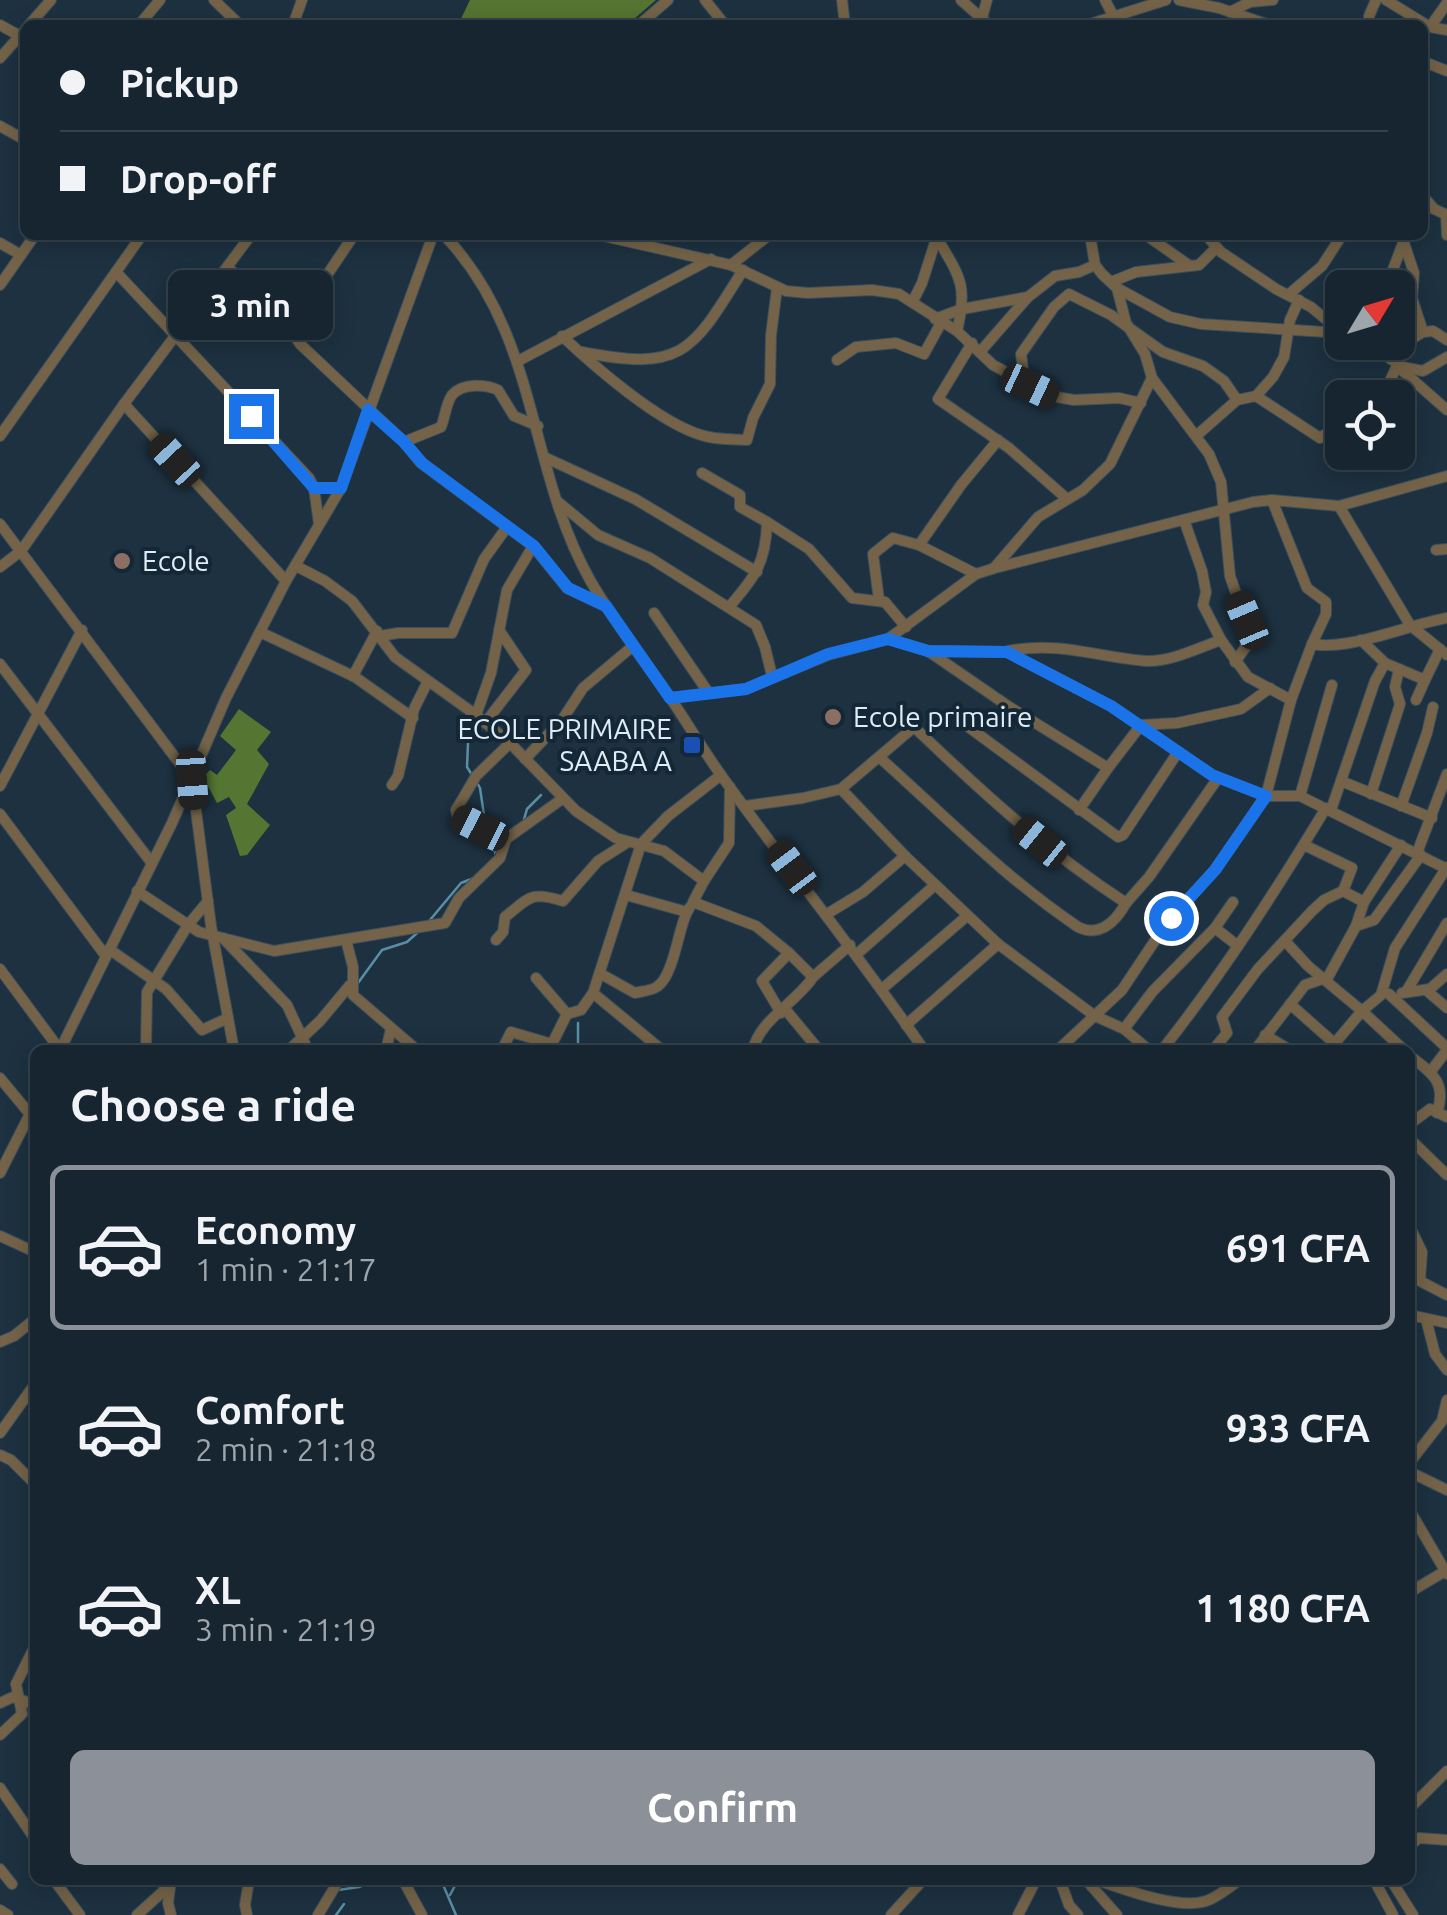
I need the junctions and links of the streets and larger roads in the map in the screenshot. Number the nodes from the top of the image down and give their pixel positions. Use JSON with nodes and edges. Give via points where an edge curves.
{"nodes":[{"id":1,"x":51,"y":0,"type":"edge"},
{"id":2,"x":160,"y":0,"type":"edge"},
{"id":3,"x":214,"y":0,"type":"edge"},
{"id":4,"x":668,"y":0,"type":"edge"},
{"id":5,"x":705,"y":0,"type":"edge"},
{"id":6,"x":961,"y":0,"type":"edge"},
{"id":7,"x":1166,"y":0,"type":"edge"},
{"id":8,"x":1273,"y":0,"type":"edge"},
{"id":9,"x":1386,"y":0,"type":"edge"},
{"id":10,"x":1188,"y":1,"type":"edge"},
{"id":11,"x":1447,"y":2,"type":"edge"},
{"id":12,"x":1362,"y":4,"type":"dead end"},
{"id":13,"x":1230,"y":12,"type":"junction"},
{"id":14,"x":34,"y":20,"type":"edge"},
{"id":15,"x":143,"y":20,"type":"edge"},
{"id":16,"x":235,"y":20,"type":"edge"},
{"id":17,"x":645,"y":20,"type":"edge"},
{"id":18,"x":720,"y":20,"type":"edge"},
{"id":19,"x":984,"y":20,"type":"edge"},
{"id":20,"x":1118,"y":20,"type":"edge"},
{"id":21,"x":1254,"y":20,"type":"edge"},
{"id":22,"x":1369,"y":20,"type":"edge"},
{"id":23,"x":1420,"y":20,"type":"edge"},
{"id":24,"x":1430,"y":26,"type":"joint"},
{"id":25,"x":1447,"y":30,"type":"edge"},
{"id":26,"x":20,"y":36,"type":"edge"},
{"id":27,"x":0,"y":58,"type":"edge"},
{"id":28,"x":1446,"y":215,"type":"edge"},
{"id":29,"x":1447,"y":235,"type":"edge"},
{"id":30,"x":32,"y":240,"type":"edge"},
{"id":31,"x":138,"y":240,"type":"edge"},
{"id":32,"x":248,"y":240,"type":"edge"},
{"id":33,"x":351,"y":240,"type":"edge"},
{"id":34,"x":431,"y":240,"type":"edge"},
{"id":35,"x":448,"y":240,"type":"edge"},
{"id":36,"x":622,"y":240,"type":"edge"},
{"id":37,"x":763,"y":240,"type":"edge"},
{"id":38,"x":935,"y":240,"type":"edge"},
{"id":39,"x":939,"y":240,"type":"edge"},
{"id":40,"x":1091,"y":240,"type":"edge"},
{"id":41,"x":1153,"y":240,"type":"edge"},
{"id":42,"x":1210,"y":240,"type":"edge"},
{"id":43,"x":1339,"y":240,"type":"edge"},
{"id":44,"x":1405,"y":240,"type":"edge"},
{"id":45,"x":1405,"y":240,"type":"edge"},
{"id":46,"x":0,"y":242,"type":"edge"},
{"id":47,"x":1216,"y":248,"type":"junction"},
{"id":48,"x":21,"y":255,"type":"junction"},
{"id":49,"x":711,"y":259,"type":"junction"},
{"id":50,"x":1095,"y":264,"type":"junction"},
{"id":51,"x":732,"y":265,"type":"junction"},
{"id":52,"x":1192,"y":266,"type":"junction"},
{"id":53,"x":228,"y":268,"type":"junction"},
{"id":54,"x":743,"y":270,"type":"junction"},
{"id":55,"x":1390,"y":270,"type":"edge"},
{"id":56,"x":116,"y":272,"type":"junction"},
{"id":57,"x":0,"y":285,"type":"edge"},
{"id":58,"x":1114,"y":285,"type":"junction"},
{"id":59,"x":777,"y":288,"type":"junction"},
{"id":60,"x":312,"y":296,"type":"junction"},
{"id":61,"x":1028,"y":297,"type":"junction"},
{"id":62,"x":268,"y":298,"type":"junction"},
{"id":63,"x":1293,"y":298,"type":"junction"},
{"id":64,"x":912,"y":301,"type":"junction"},
{"id":65,"x":962,"y":309,"type":"junction"},
{"id":66,"x":938,"y":321,"type":"junction"},
{"id":67,"x":1325,"y":321,"type":"edge"},
{"id":68,"x":1289,"y":329,"type":"junction"},
{"id":69,"x":957,"y":331,"type":"junction"},
{"id":70,"x":1424,"y":332,"type":"junction"},
{"id":71,"x":1132,"y":333,"type":"junction"},
{"id":72,"x":1325,"y":333,"type":"edge"},
{"id":73,"x":175,"y":336,"type":"junction"},
{"id":74,"x":562,"y":336,"type":"junction"},
{"id":75,"x":1447,"y":340,"type":"edge"},
{"id":76,"x":298,"y":341,"type":"junction"},
{"id":77,"x":976,"y":348,"type":"junction"},
{"id":78,"x":578,"y":351,"type":"junction"},
{"id":79,"x":1447,"y":356,"type":"edge"},
{"id":80,"x":837,"y":360,"type":"dead end"},
{"id":81,"x":1391,"y":360,"type":"edge"},
{"id":82,"x":1394,"y":360,"type":"edge"},
{"id":83,"x":518,"y":361,"type":"junction"},
{"id":84,"x":1396,"y":364,"type":"junction"},
{"id":85,"x":1152,"y":378,"type":"junction"},
{"id":86,"x":1390,"y":380,"type":"edge"},
{"id":87,"x":1025,"y":384,"type":"junction"},
{"id":88,"x":1256,"y":396,"type":"junction"},
{"id":89,"x":1237,"y":400,"type":"junction"},
{"id":90,"x":1140,"y":403,"type":"junction"},
{"id":91,"x":124,"y":404,"type":"junction"},
{"id":92,"x":368,"y":410,"type":"junction"},
{"id":93,"x":1447,"y":410,"type":"edge"},
{"id":94,"x":538,"y":426,"type":"junction"},
{"id":95,"x":1325,"y":435,"type":"edge"},
{"id":96,"x":0,"y":436,"type":"edge"},
{"id":97,"x":1196,"y":436,"type":"junction"},
{"id":98,"x":998,"y":440,"type":"junction"},
{"id":99,"x":404,"y":442,"type":"junction"},
{"id":100,"x":544,"y":458,"type":"junction"},
{"id":101,"x":702,"y":473,"type":"dead end"},
{"id":102,"x":1447,"y":476,"type":"edge"},
{"id":103,"x":314,"y":488,"type":"junction"},
{"id":104,"x":341,"y":488,"type":"junction"},
{"id":105,"x":1066,"y":498,"type":"junction"},
{"id":106,"x":556,"y":500,"type":"junction"},
{"id":107,"x":1272,"y":500,"type":"junction"},
{"id":108,"x":1339,"y":506,"type":"junction"},
{"id":109,"x":1223,"y":510,"type":"junction"},
{"id":110,"x":1184,"y":520,"type":"junction"},
{"id":111,"x":767,"y":522,"type":"junction"},
{"id":112,"x":0,"y":524,"type":"edge"},
{"id":113,"x":319,"y":525,"type":"junction"},
{"id":114,"x":507,"y":527,"type":"junction"},
{"id":115,"x":919,"y":545,"type":"junction"},
{"id":116,"x":534,"y":546,"type":"junction"},
{"id":117,"x":20,"y":551,"type":"junction"},
{"id":118,"x":296,"y":566,"type":"junction"},
{"id":119,"x":0,"y":567,"type":"edge"},
{"id":120,"x":995,"y":568,"type":"junction"},
{"id":121,"x":758,"y":572,"type":"junction"},
{"id":122,"x":976,"y":574,"type":"junction"},
{"id":123,"x":286,"y":580,"type":"junction"},
{"id":124,"x":879,"y":600,"type":"junction"},
{"id":125,"x":606,"y":606,"type":"junction"},
{"id":126,"x":729,"y":606,"type":"junction"},
{"id":127,"x":654,"y":613,"type":"dead end"},
{"id":128,"x":1447,"y":618,"type":"edge"},
{"id":129,"x":1410,"y":624,"type":"junction"},
{"id":130,"x":906,"y":626,"type":"junction"},
{"id":131,"x":82,"y":630,"type":"junction"},
{"id":132,"x":500,"y":630,"type":"junction"},
{"id":133,"x":260,"y":632,"type":"junction"},
{"id":134,"x":378,"y":634,"type":"junction"},
{"id":135,"x":888,"y":639,"type":"junction"},
{"id":136,"x":1221,"y":640,"type":"junction"},
{"id":137,"x":1362,"y":640,"type":"junction"},
{"id":138,"x":1312,"y":644,"type":"junction"},
{"id":139,"x":633,"y":646,"type":"junction"},
{"id":140,"x":928,"y":651,"type":"junction"},
{"id":141,"x":1007,"y":652,"type":"junction"},
{"id":142,"x":1443,"y":652,"type":"edge"},
{"id":143,"x":1235,"y":662,"type":"junction"},
{"id":144,"x":1384,"y":663,"type":"junction"},
{"id":145,"x":0,"y":664,"type":"edge"},
{"id":146,"x":1399,"y":669,"type":"junction"},
{"id":147,"x":352,"y":676,"type":"junction"},
{"id":148,"x":772,"y":676,"type":"junction"},
{"id":149,"x":1425,"y":680,"type":"junction"},
{"id":150,"x":428,"y":681,"type":"junction"},
{"id":151,"x":1332,"y":685,"type":"dead end"},
{"id":152,"x":1270,"y":688,"type":"junction"},
{"id":153,"x":708,"y":692,"type":"junction"},
{"id":154,"x":670,"y":698,"type":"junction"},
{"id":155,"x":1291,"y":700,"type":"junction"},
{"id":156,"x":1416,"y":700,"type":"dead end"},
{"id":157,"x":1433,"y":707,"type":"dead end"},
{"id":158,"x":37,"y":713,"type":"junction"},
{"id":159,"x":413,"y":718,"type":"junction"},
{"id":160,"x":480,"y":719,"type":"junction"},
{"id":161,"x":964,"y":723,"type":"dead end"},
{"id":162,"x":1141,"y":725,"type":"junction"},
{"id":163,"x":510,"y":743,"type":"junction"},
{"id":164,"x":1178,"y":752,"type":"junction"},
{"id":165,"x":878,"y":757,"type":"junction"},
{"id":166,"x":526,"y":759,"type":"junction"},
{"id":167,"x":1108,"y":768,"type":"junction"},
{"id":168,"x":1447,"y":774,"type":"edge"},
{"id":169,"x":721,"y":775,"type":"junction"},
{"id":170,"x":1218,"y":778,"type":"junction"},
{"id":171,"x":192,"y":780,"type":"junction"},
{"id":172,"x":1341,"y":781,"type":"junction"},
{"id":173,"x":392,"y":785,"type":"dead end"},
{"id":174,"x":0,"y":786,"type":"edge"},
{"id":175,"x":730,"y":787,"type":"junction"},
{"id":176,"x":841,"y":789,"type":"junction"},
{"id":177,"x":1371,"y":794,"type":"junction"},
{"id":178,"x":1266,"y":796,"type":"junction"},
{"id":179,"x":1300,"y":796,"type":"junction"},
{"id":180,"x":562,"y":798,"type":"junction"},
{"id":181,"x":746,"y":806,"type":"junction"},
{"id":182,"x":1401,"y":806,"type":"junction"},
{"id":183,"x":1329,"y":809,"type":"junction"},
{"id":184,"x":1080,"y":810,"type":"junction"},
{"id":185,"x":0,"y":814,"type":"edge"},
{"id":186,"x":1432,"y":818,"type":"junction"},
{"id":187,"x":506,"y":840,"type":"junction"},
{"id":188,"x":628,"y":842,"type":"junction"},
{"id":189,"x":640,"y":844,"type":"junction"},
{"id":190,"x":1304,"y":844,"type":"junction"},
{"id":191,"x":1401,"y":845,"type":"junction"},
{"id":192,"x":1419,"y":854,"type":"junction"},
{"id":193,"x":905,"y":856,"type":"junction"},
{"id":194,"x":152,"y":862,"type":"junction"},
{"id":195,"x":1447,"y":868,"type":"edge"},
{"id":196,"x":704,"y":882,"type":"junction"},
{"id":197,"x":935,"y":885,"type":"junction"},
{"id":198,"x":137,"y":891,"type":"junction"},
{"id":199,"x":1343,"y":891,"type":"junction"},
{"id":200,"x":626,"y":895,"type":"junction"},
{"id":201,"x":208,"y":901,"type":"junction"},
{"id":202,"x":1233,"y":902,"type":"dead end"},
{"id":203,"x":1364,"y":902,"type":"junction"},
{"id":204,"x":1126,"y":903,"type":"junction"},
{"id":205,"x":690,"y":907,"type":"junction"},
{"id":206,"x":827,"y":914,"type":"junction"},
{"id":207,"x":967,"y":916,"type":"junction"},
{"id":208,"x":1447,"y":922,"type":"edge"},
{"id":209,"x":188,"y":925,"type":"junction"},
{"id":210,"x":1356,"y":926,"type":"junction"},
{"id":211,"x":1215,"y":928,"type":"junction"},
{"id":212,"x":218,"y":937,"type":"junction"},
{"id":213,"x":346,"y":940,"type":"junction"},
{"id":214,"x":496,"y":940,"type":"dead end"},
{"id":215,"x":1286,"y":942,"type":"junction"},
{"id":216,"x":998,"y":944,"type":"junction"},
{"id":217,"x":1238,"y":946,"type":"junction"},
{"id":218,"x":854,"y":949,"type":"junction"},
{"id":219,"x":107,"y":952,"type":"junction"},
{"id":220,"x":789,"y":952,"type":"junction"},
{"id":221,"x":0,"y":969,"type":"edge"},
{"id":222,"x":601,"y":974,"type":"junction"},
{"id":223,"x":1447,"y":974,"type":"edge"},
{"id":224,"x":813,"y":977,"type":"junction"},
{"id":225,"x":536,"y":978,"type":"dead end"},
{"id":226,"x":1324,"y":979,"type":"junction"},
{"id":227,"x":154,"y":982,"type":"junction"},
{"id":228,"x":350,"y":985,"type":"junction"},
{"id":229,"x":882,"y":989,"type":"junction"},
{"id":230,"x":1426,"y":990,"type":"junction"},
{"id":231,"x":1406,"y":992,"type":"junction"},
{"id":232,"x":593,"y":994,"type":"junction"},
{"id":233,"x":1385,"y":995,"type":"junction"},
{"id":234,"x":1290,"y":1004,"type":"junction"},
{"id":235,"x":1447,"y":1008,"type":"edge"},
{"id":236,"x":1362,"y":1010,"type":"junction"},
{"id":237,"x":783,"y":1011,"type":"junction"},
{"id":238,"x":567,"y":1014,"type":"junction"},
{"id":239,"x":1095,"y":1016,"type":"junction"},
{"id":240,"x":228,"y":1018,"type":"junction"},
{"id":241,"x":906,"y":1025,"type":"junction"},
{"id":242,"x":391,"y":1029,"type":"junction"},
{"id":243,"x":1124,"y":1029,"type":"junction"},
{"id":244,"x":1266,"y":1034,"type":"junction"},
{"id":245,"x":302,"y":1038,"type":"junction"},
{"id":246,"x":916,"y":1038,"type":"junction"},
{"id":247,"x":56,"y":1045,"type":"edge"},
{"id":248,"x":62,"y":1045,"type":"edge"},
{"id":249,"x":146,"y":1045,"type":"edge"},
{"id":250,"x":233,"y":1045,"type":"edge"},
{"id":251,"x":294,"y":1045,"type":"edge"},
{"id":252,"x":306,"y":1045,"type":"edge"},
{"id":253,"x":387,"y":1045,"type":"edge"},
{"id":254,"x":411,"y":1045,"type":"edge"},
{"id":255,"x":505,"y":1045,"type":"edge"},
{"id":256,"x":545,"y":1045,"type":"edge"},
{"id":257,"x":551,"y":1045,"type":"edge"},
{"id":258,"x":656,"y":1045,"type":"edge"},
{"id":259,"x":756,"y":1045,"type":"edge"},
{"id":260,"x":814,"y":1045,"type":"edge"},
{"id":261,"x":921,"y":1045,"type":"edge"},
{"id":262,"x":925,"y":1045,"type":"edge"},
{"id":263,"x":1063,"y":1045,"type":"edge"},
{"id":264,"x":1143,"y":1045,"type":"edge"},
{"id":265,"x":1166,"y":1045,"type":"edge"},
{"id":266,"x":1217,"y":1045,"type":"edge"},
{"id":267,"x":1258,"y":1045,"type":"edge"},
{"id":268,"x":1282,"y":1045,"type":"edge"},
{"id":269,"x":1332,"y":1045,"type":"edge"},
{"id":270,"x":1337,"y":1045,"type":"edge"},
{"id":271,"x":1399,"y":1045,"type":"edge"},
{"id":272,"x":1447,"y":1049,"type":"edge"},
{"id":273,"x":1415,"y":1060,"type":"edge"},
{"id":274,"x":1431,"y":1072,"type":"junction"},
{"id":275,"x":0,"y":1078,"type":"edge"},
{"id":276,"x":1442,"y":1115,"type":"edge"},
{"id":277,"x":30,"y":1116,"type":"edge"},
{"id":278,"x":1415,"y":1120,"type":"edge"},
{"id":279,"x":30,"y":1121,"type":"edge"},
{"id":280,"x":1415,"y":1144,"type":"edge"},
{"id":281,"x":0,"y":1173,"type":"edge"},
{"id":282,"x":1447,"y":1174,"type":"edge"},
{"id":283,"x":0,"y":1236,"type":"edge"},
{"id":284,"x":1415,"y":1237,"type":"edge"},
{"id":285,"x":30,"y":1250,"type":"edge"},
{"id":286,"x":1415,"y":1278,"type":"edge"},
{"id":287,"x":1445,"y":1292,"type":"edge"},
{"id":288,"x":1415,"y":1316,"type":"edge"},
{"id":289,"x":1426,"y":1319,"type":"junction"},
{"id":290,"x":30,"y":1323,"type":"edge"},
{"id":291,"x":1447,"y":1323,"type":"edge"},
{"id":292,"x":0,"y":1342,"type":"edge"},
{"id":293,"x":1447,"y":1370,"type":"edge"},
{"id":294,"x":30,"y":1391,"type":"edge"},
{"id":295,"x":1447,"y":1400,"type":"edge"},
{"id":296,"x":0,"y":1434,"type":"edge"},
{"id":297,"x":1415,"y":1454,"type":"edge"},
{"id":298,"x":0,"y":1455,"type":"edge"},
{"id":299,"x":1415,"y":1474,"type":"edge"},
{"id":300,"x":30,"y":1479,"type":"edge"},
{"id":301,"x":1447,"y":1490,"type":"edge"},
{"id":302,"x":1415,"y":1519,"type":"edge"},
{"id":303,"x":1446,"y":1572,"type":"edge"},
{"id":304,"x":1415,"y":1589,"type":"edge"},
{"id":305,"x":30,"y":1656,"type":"edge"},
{"id":306,"x":19,"y":1698,"type":"junction"},
{"id":307,"x":0,"y":1703,"type":"edge"},
{"id":308,"x":30,"y":1704,"type":"edge"},
{"id":309,"x":0,"y":1734,"type":"edge"},
{"id":310,"x":1447,"y":1771,"type":"edge"},
{"id":311,"x":0,"y":1788,"type":"edge"},
{"id":312,"x":1415,"y":1803,"type":"edge"},
{"id":313,"x":30,"y":1832,"type":"edge"},
{"id":314,"x":1447,"y":1840,"type":"edge"},
{"id":315,"x":1415,"y":1841,"type":"edge"},
{"id":316,"x":0,"y":1869,"type":"edge"},
{"id":317,"x":12,"y":1884,"type":"dead end"},
{"id":318,"x":60,"y":1885,"type":"edge"},
{"id":319,"x":169,"y":1885,"type":"edge"},
{"id":320,"x":170,"y":1885,"type":"edge"},
{"id":321,"x":247,"y":1885,"type":"edge"},
{"id":322,"x":337,"y":1885,"type":"edge"},
{"id":323,"x":406,"y":1885,"type":"edge"},
{"id":324,"x":919,"y":1885,"type":"edge"},
{"id":325,"x":1033,"y":1885,"type":"edge"},
{"id":326,"x":1062,"y":1885,"type":"edge"},
{"id":327,"x":1090,"y":1885,"type":"edge"},
{"id":328,"x":1112,"y":1885,"type":"edge"},
{"id":329,"x":1232,"y":1885,"type":"edge"},
{"id":330,"x":1377,"y":1885,"type":"edge"},
{"id":331,"x":1393,"y":1885,"type":"edge"},
{"id":332,"x":0,"y":1910,"type":"edge"},
{"id":333,"x":8,"y":1915,"type":"edge"},
{"id":334,"x":80,"y":1915,"type":"edge"},
{"id":335,"x":137,"y":1915,"type":"edge"},
{"id":336,"x":171,"y":1915,"type":"edge"},
{"id":337,"x":248,"y":1915,"type":"edge"},
{"id":338,"x":318,"y":1915,"type":"edge"},
{"id":339,"x":422,"y":1915,"type":"edge"},
{"id":340,"x":891,"y":1915,"type":"edge"},
{"id":341,"x":1018,"y":1915,"type":"edge"},
{"id":342,"x":1078,"y":1915,"type":"edge"},
{"id":343,"x":1117,"y":1915,"type":"edge"},
{"id":344,"x":1393,"y":1915,"type":"edge"},
{"id":345,"x":1413,"y":1915,"type":"edge"}],
"edges":[{"from":1,"to":14,"type":"street"},
{"from":2,"to":15,"type":"street"},
{"from":3,"to":16,"type":"street"},
{"from":4,"to":17,"type":"street"},
{"from":5,"to":18,"type":"street"},
{"from":6,"to":19,"type":"street"},
{"from":7,"to":20,"type":"street"},
{"from":8,"to":13,"type":"street"},
{"from":9,"to":23,"type":"street"},
{"from":10,"to":13,"type":"street"},
{"from":11,"to":24,"type":"street"},
{"from":12,"to":22,"type":"street"},
{"from":13,"to":21,"type":"street"},
{"from":24,"to":25,"type":"street"},
{"from":26,"to":27,"type":"street"},
{"from":28,"to":29,"type":"street"},
{"from":30,"to":48,"type":"street"},
{"from":31,"to":56,"type":"street"},
{"from":32,"to":53,"type":"street"},
{"from":33,"to":60,"type":"street"},
{"from":34,"to":92,"type":"street"},
{"from":35,"to":83,"type":"street","via":[[492,298]]},
{"from":36,"to":49,"type":"street"},
{"from":37,"to":51,"type":"street"},
{"from":38,"to":64,"type":"street"},
{"from":39,"to":65,"type":"street","via":[[958,271]]},
{"from":40,"to":50,"type":"street"},
{"from":41,"to":52,"type":"street"},
{"from":42,"to":47,"type":"street"},
{"from":43,"to":63,"type":"street"},
{"from":44,"to":55,"type":"street"},
{"from":45,"to":70,"type":"street"},
{"from":46,"to":48,"type":"street"},
{"from":47,"to":52,"type":"street"},
{"from":47,"to":63,"type":"street"},
{"from":48,"to":57,"type":"street"},
{"from":49,"to":51,"type":"street"},
{"from":49,"to":74,"type":"street"},
{"from":50,"to":58,"type":"street"},
{"from":50,"to":61,"type":"street","via":[[1055,276]]},
{"from":51,"to":54,"type":"street"},
{"from":52,"to":58,"type":"street","via":[[1136,272]]},
{"from":53,"to":62,"type":"street"},
{"from":53,"to":73,"type":"street"},
{"from":54,"to":59,"type":"street"},
{"from":54,"to":78,"type":"street","via":[[706,330],[686,347],[630,362]]},
{"from":56,"to":73,"type":"street"},
{"from":56,"to":96,"type":"street"},
{"from":58,"to":68,"type":"street","via":[[1170,317]]},
{"from":58,"to":71,"type":"street"},
{"from":59,"to":64,"type":"street","via":[[872,290]]},
{"from":59,"to":78,"type":"street","via":[[770,384],[747,440],[690,430]]},
{"from":60,"to":62,"type":"street"},
{"from":60,"to":76,"type":"street","via":[[300,317]]},
{"from":61,"to":65,"type":"street"},
{"from":61,"to":77,"type":"street"},
{"from":62,"to":76,"type":"street"},
{"from":63,"to":67,"type":"street"},
{"from":63,"to":68,"type":"street"},
{"from":64,"to":66,"type":"street"},
{"from":65,"to":66,"type":"street"},
{"from":65,"to":69,"type":"street"},
{"from":66,"to":69,"type":"street"},
{"from":66,"to":80,"type":"street","via":[[924,354],[896,343],[856,347]]},
{"from":68,"to":72,"type":"street"},
{"from":68,"to":88,"type":"street","via":[[1284,357]]},
{"from":69,"to":77,"type":"street"},
{"from":70,"to":75,"type":"street"},
{"from":70,"to":84,"type":"street","via":[[1402,345]]},
{"from":71,"to":85,"type":"street"},
{"from":71,"to":87,"type":"street","via":[[1067,295],[1020,354]]},
{"from":71,"to":89,"type":"street","via":[[1204,366]]},
{"from":73,"to":91,"type":"street"},
{"from":73,"to":103,"type":"street"},
{"from":74,"to":78,"type":"street"},
{"from":74,"to":83,"type":"street"},
{"from":76,"to":92,"type":"street"},
{"from":77,"to":87,"type":"street"},
{"from":77,"to":98,"type":"street","via":[[938,399]]},
{"from":79,"to":84,"type":"street","via":[[1423,370]]},
{"from":81,"to":84,"type":"street"},
{"from":82,"to":84,"type":"street"},
{"from":83,"to":94,"type":"street"},
{"from":84,"to":86,"type":"street"},
{"from":84,"to":93,"type":"street"},
{"from":85,"to":90,"type":"street"},
{"from":85,"to":97,"type":"street"},
{"from":87,"to":90,"type":"street","via":[[1057,398]]},
{"from":88,"to":89,"type":"street"},
{"from":88,"to":95,"type":"street","via":[[1320,438]]},
{"from":89,"to":97,"type":"street"},
{"from":90,"to":105,"type":"street","via":[[1110,464]]},
{"from":91,"to":117,"type":"street"},
{"from":91,"to":123,"type":"street"},
{"from":92,"to":99,"type":"street"},
{"from":92,"to":104,"type":"street"},
{"from":94,"to":99,"type":"street","via":[[514,416],[498,390],[482,386],[455,392],[441,427]]},
{"from":94,"to":100,"type":"street"},
{"from":97,"to":109,"type":"street","via":[[1215,465]]},
{"from":98,"to":105,"type":"street"},
{"from":98,"to":115,"type":"street"},
{"from":99,"to":114,"type":"street"},
{"from":100,"to":106,"type":"street"},
{"from":100,"to":121,"type":"street","via":[[634,499]]},
{"from":101,"to":111,"type":"street","via":[[740,494],[740,507]]},
{"from":102,"to":108,"type":"street"},
{"from":103,"to":104,"type":"street"},
{"from":103,"to":113,"type":"street"},
{"from":104,"to":113,"type":"street"},
{"from":105,"to":120,"type":"street","via":[[1038,516]]},
{"from":106,"to":125,"type":"street"},
{"from":106,"to":126,"type":"street","via":[[598,535]]},
{"from":107,"to":108,"type":"street"},
{"from":107,"to":109,"type":"street"},
{"from":107,"to":138,"type":"street","via":[[1306,588],[1326,602]]},
{"from":108,"to":129,"type":"street"},
{"from":109,"to":110,"type":"street"},
{"from":109,"to":143,"type":"street","via":[[1230,576],[1248,628]]},
{"from":110,"to":120,"type":"street"},
{"from":110,"to":136,"type":"street","via":[[1202,571],[1204,605]]},
{"from":111,"to":121,"type":"street"},
{"from":111,"to":124,"type":"street","via":[[809,549],[852,598]]},
{"from":112,"to":117,"type":"street"},
{"from":113,"to":118,"type":"street"},
{"from":114,"to":116,"type":"street"},
{"from":114,"to":134,"type":"street","via":[[484,559],[452,633]]},
{"from":115,"to":122,"type":"street"},
{"from":115,"to":124,"type":"street","via":[[894,538],[874,552]]},
{"from":116,"to":125,"type":"street","via":[[568,588]]},
{"from":116,"to":132,"type":"street","via":[[509,587]]},
{"from":117,"to":119,"type":"street"},
{"from":117,"to":131,"type":"street"},
{"from":118,"to":123,"type":"street"},
{"from":118,"to":134,"type":"street","via":[[352,601]]},
{"from":120,"to":122,"type":"street"},
{"from":121,"to":126,"type":"street"},
{"from":122,"to":130,"type":"street"},
{"from":123,"to":133,"type":"street"},
{"from":124,"to":130,"type":"street"},
{"from":125,"to":139,"type":"street"},
{"from":126,"to":148,"type":"street","via":[[758,628]]},
{"from":127,"to":153,"type":"street"},
{"from":128,"to":129,"type":"street"},
{"from":129,"to":137,"type":"street"},
{"from":129,"to":142,"type":"street"},
{"from":130,"to":135,"type":"street"},
{"from":131,"to":158,"type":"street"},
{"from":131,"to":171,"type":"street"},
{"from":132,"to":160,"type":"street"},
{"from":132,"to":160,"type":"street","via":[[526,670]]},
{"from":133,"to":147,"type":"street"},
{"from":133,"to":171,"type":"street"},
{"from":134,"to":147,"type":"street"},
{"from":134,"to":150,"type":"street","via":[[395,657]]},
{"from":135,"to":140,"type":"street"},
{"from":135,"to":148,"type":"street"},
{"from":136,"to":141,"type":"street","via":[[1146,661],[1058,646]]},
{"from":136,"to":143,"type":"street"},
{"from":137,"to":138,"type":"street"},
{"from":137,"to":144,"type":"street"},
{"from":138,"to":155,"type":"street"},
{"from":139,"to":154,"type":"street"},
{"from":139,"to":166,"type":"street","via":[[583,688]]},
{"from":140,"to":141,"type":"street"},
{"from":140,"to":167,"type":"street"},
{"from":141,"to":162,"type":"street"},
{"from":142,"to":149,"type":"street"},
{"from":143,"to":152,"type":"street"},
{"from":144,"to":146,"type":"street"},
{"from":144,"to":172,"type":"street"},
{"from":145,"to":158,"type":"street"},
{"from":146,"to":149,"type":"street"},
{"from":146,"to":177,"type":"street","via":[[1394,687],[1400,704]]},
{"from":147,"to":159,"type":"street"},
{"from":148,"to":153,"type":"street","via":[[746,689]]},
{"from":149,"to":156,"type":"street"},
{"from":150,"to":159,"type":"street"},
{"from":150,"to":160,"type":"street"},
{"from":151,"to":179,"type":"street"},
{"from":152,"to":155,"type":"street"},
{"from":152,"to":162,"type":"street","via":[[1241,710]]},
{"from":153,"to":154,"type":"street"},
{"from":154,"to":169,"type":"street"},
{"from":155,"to":178,"type":"street"},
{"from":157,"to":182,"type":"street"},
{"from":158,"to":174,"type":"street"},
{"from":158,"to":194,"type":"street"},
{"from":159,"to":173,"type":"street"},
{"from":160,"to":163,"type":"street"},
{"from":161,"to":184,"type":"street"},
{"from":162,"to":164,"type":"street"},
{"from":162,"to":167,"type":"street"},
{"from":163,"to":166,"type":"street"},
{"from":163,"to":187,"type":"street","via":[[476,776],[456,810],[461,819]]},
{"from":164,"to":170,"type":"street"},
{"from":164,"to":184,"type":"street","via":[[1120,837]]},
{"from":165,"to":176,"type":"street"},
{"from":165,"to":204,"type":"street","via":[[914,727],[1014,822]]},
{"from":165,"to":204,"type":"street","via":[[992,863],[1078,927],[1101,929]]},
{"from":166,"to":180,"type":"street"},
{"from":167,"to":184,"type":"street"},
{"from":168,"to":186,"type":"street"},
{"from":169,"to":175,"type":"street"},
{"from":169,"to":189,"type":"street"},
{"from":170,"to":178,"type":"street"},
{"from":170,"to":204,"type":"street"},
{"from":171,"to":194,"type":"street"},
{"from":171,"to":201,"type":"street"},
{"from":172,"to":177,"type":"street"},
{"from":172,"to":183,"type":"street"},
{"from":175,"to":181,"type":"street"},
{"from":175,"to":196,"type":"street","via":[[728,843]]},
{"from":176,"to":181,"type":"street"},
{"from":176,"to":193,"type":"street"},
{"from":177,"to":182,"type":"street"},
{"from":178,"to":179,"type":"street"},
{"from":178,"to":239,"type":"street","via":[[1122,990]]},
{"from":179,"to":183,"type":"street"},
{"from":180,"to":187,"type":"street"},
{"from":180,"to":188,"type":"street"},
{"from":181,"to":206,"type":"street"},
{"from":182,"to":186,"type":"street"},
{"from":183,"to":190,"type":"street"},
{"from":183,"to":191,"type":"street"},
{"from":185,"to":219,"type":"street"},
{"from":186,"to":192,"type":"street"},
{"from":187,"to":213,"type":"street","via":[[500,858],[444,923]]},
{"from":188,"to":189,"type":"street"},
{"from":188,"to":214,"type":"street","via":[[598,861],[563,901],[528,897],[505,917]]},
{"from":189,"to":196,"type":"street","via":[[664,852]]},
{"from":189,"to":200,"type":"street"},
{"from":190,"to":199,"type":"street","via":[[1353,868]]},
{"from":190,"to":217,"type":"street"},
{"from":191,"to":192,"type":"street"},
{"from":191,"to":203,"type":"street"},
{"from":192,"to":195,"type":"street"},
{"from":192,"to":210,"type":"street","via":[[1374,920]]},
{"from":193,"to":197,"type":"street"},
{"from":193,"to":206,"type":"street"},
{"from":194,"to":198,"type":"street"},
{"from":195,"to":233,"type":"street","via":[[1395,948]]},
{"from":196,"to":205,"type":"street"},
{"from":197,"to":207,"type":"street"},
{"from":197,"to":218,"type":"street"},
{"from":198,"to":209,"type":"street"},
{"from":198,"to":219,"type":"street"},
{"from":199,"to":203,"type":"street"},
{"from":199,"to":215,"type":"street","via":[[1322,901]]},
{"from":200,"to":205,"type":"street"},
{"from":200,"to":222,"type":"street"},
{"from":201,"to":209,"type":"street"},
{"from":201,"to":212,"type":"street"},
{"from":202,"to":211,"type":"street"},
{"from":203,"to":210,"type":"street"},
{"from":205,"to":220,"type":"street","via":[[756,926]]},
{"from":205,"to":222,"type":"street","via":[[662,984],[635,993]]},
{"from":206,"to":218,"type":"street"},
{"from":207,"to":216,"type":"street"},
{"from":207,"to":229,"type":"street"},
{"from":208,"to":231,"type":"street"},
{"from":209,"to":212,"type":"street"},
{"from":209,"to":227,"type":"street"},
{"from":210,"to":226,"type":"street"},
{"from":211,"to":217,"type":"street"},
{"from":211,"to":243,"type":"street"},
{"from":212,"to":213,"type":"street","via":[[274,951]]},
{"from":212,"to":240,"type":"street"},
{"from":212,"to":245,"type":"street","via":[[288,1005]]},
{"from":213,"to":228,"type":"street"},
{"from":215,"to":226,"type":"street"},
{"from":215,"to":266,"type":"street","via":[[1222,1017],[1227,1033]]},
{"from":216,"to":239,"type":"street"},
{"from":216,"to":241,"type":"street"},
{"from":217,"to":265,"type":"street"},
{"from":218,"to":224,"type":"street"},
{"from":218,"to":229,"type":"street"},
{"from":219,"to":227,"type":"street"},
{"from":219,"to":248,"type":"street"},
{"from":220,"to":224,"type":"street"},
{"from":220,"to":237,"type":"street","via":[[762,981]]},
{"from":221,"to":247,"type":"street"},
{"from":222,"to":232,"type":"street"},
{"from":223,"to":230,"type":"street"},
{"from":224,"to":237,"type":"street"},
{"from":225,"to":238,"type":"street"},
{"from":226,"to":234,"type":"street","via":[[1309,982]]},
{"from":226,"to":236,"type":"street"},
{"from":227,"to":240,"type":"street","via":[[202,1030]]},
{"from":227,"to":249,"type":"street","via":[[145,1004]]},
{"from":228,"to":242,"type":"street","via":[[358,1001]]},
{"from":228,"to":245,"type":"street"},
{"from":229,"to":241,"type":"street"},
{"from":230,"to":231,"type":"street"},
{"from":230,"to":235,"type":"street"},
{"from":231,"to":233,"type":"street"},
{"from":232,"to":238,"type":"street","via":[[581,1010]]},
{"from":232,"to":258,"type":"street"},
{"from":233,"to":236,"type":"street"},
{"from":233,"to":272,"type":"street"},
{"from":234,"to":244,"type":"street"},
{"from":234,"to":269,"type":"street"},
{"from":236,"to":270,"type":"street"},
{"from":236,"to":271,"type":"street"},
{"from":237,"to":259,"type":"street"},
{"from":237,"to":260,"type":"street"},
{"from":238,"to":257,"type":"street"},
{"from":239,"to":243,"type":"street"},
{"from":239,"to":263,"type":"street"},
{"from":240,"to":250,"type":"street"},
{"from":241,"to":246,"type":"street"},
{"from":242,"to":253,"type":"street"},
{"from":242,"to":254,"type":"street"},
{"from":243,"to":264,"type":"street"},
{"from":244,"to":267,"type":"street"},
{"from":244,"to":268,"type":"street"},
{"from":245,"to":251,"type":"street"},
{"from":245,"to":252,"type":"street"},
{"from":246,"to":261,"type":"street"},
{"from":246,"to":262,"type":"street"},
{"from":255,"to":256,"type":"street","via":[[512,1032]]},
{"from":272,"to":274,"type":"street"},
{"from":273,"to":274,"type":"street"},
{"from":274,"to":276,"type":"street","via":[[1440,1080]]},
{"from":275,"to":277,"type":"street"},
{"from":276,"to":278,"type":"street","via":[[1428,1110]]},
{"from":279,"to":281,"type":"street"},
{"from":280,"to":282,"type":"street"},
{"from":283,"to":285,"type":"street"},
{"from":284,"to":286,"type":"street","via":[[1422,1252]]},
{"from":286,"to":287,"type":"street"},
{"from":288,"to":289,"type":"street"},
{"from":289,"to":291,"type":"street"},
{"from":289,"to":293,"type":"street","via":[[1435,1354]]},
{"from":290,"to":292,"type":"street"},
{"from":294,"to":296,"type":"street"},
{"from":295,"to":297,"type":"street","via":[[1442,1421]]},
{"from":298,"to":300,"type":"street"},
{"from":299,"to":301,"type":"street"},
{"from":302,"to":303,"type":"street"},
{"from":303,"to":304,"type":"street"},
{"from":305,"to":306,"type":"street","via":[[18,1679]]},
{"from":306,"to":307,"type":"street"},
{"from":306,"to":308,"type":"street"},
{"from":306,"to":309,"type":"street","via":[[22,1714]]},
{"from":310,"to":312,"type":"street"},
{"from":311,"to":313,"type":"street"},
{"from":314,"to":315,"type":"street"},
{"from":316,"to":317,"type":"street"},
{"from":318,"to":334,"type":"street"},
{"from":319,"to":335,"type":"street"},
{"from":320,"to":336,"type":"street"},
{"from":321,"to":337,"type":"street"},
{"from":322,"to":338,"type":"street"},
{"from":323,"to":339,"type":"street"},
{"from":324,"to":340,"type":"street"},
{"from":325,"to":341,"type":"street"},
{"from":326,"to":342,"type":"street"},
{"from":327,"to":343,"type":"street"},
{"from":328,"to":329,"type":"street","via":[[1194,1903]]},
{"from":330,"to":344,"type":"street"},
{"from":331,"to":345,"type":"street"},
{"from":332,"to":333,"type":"street"}]}
